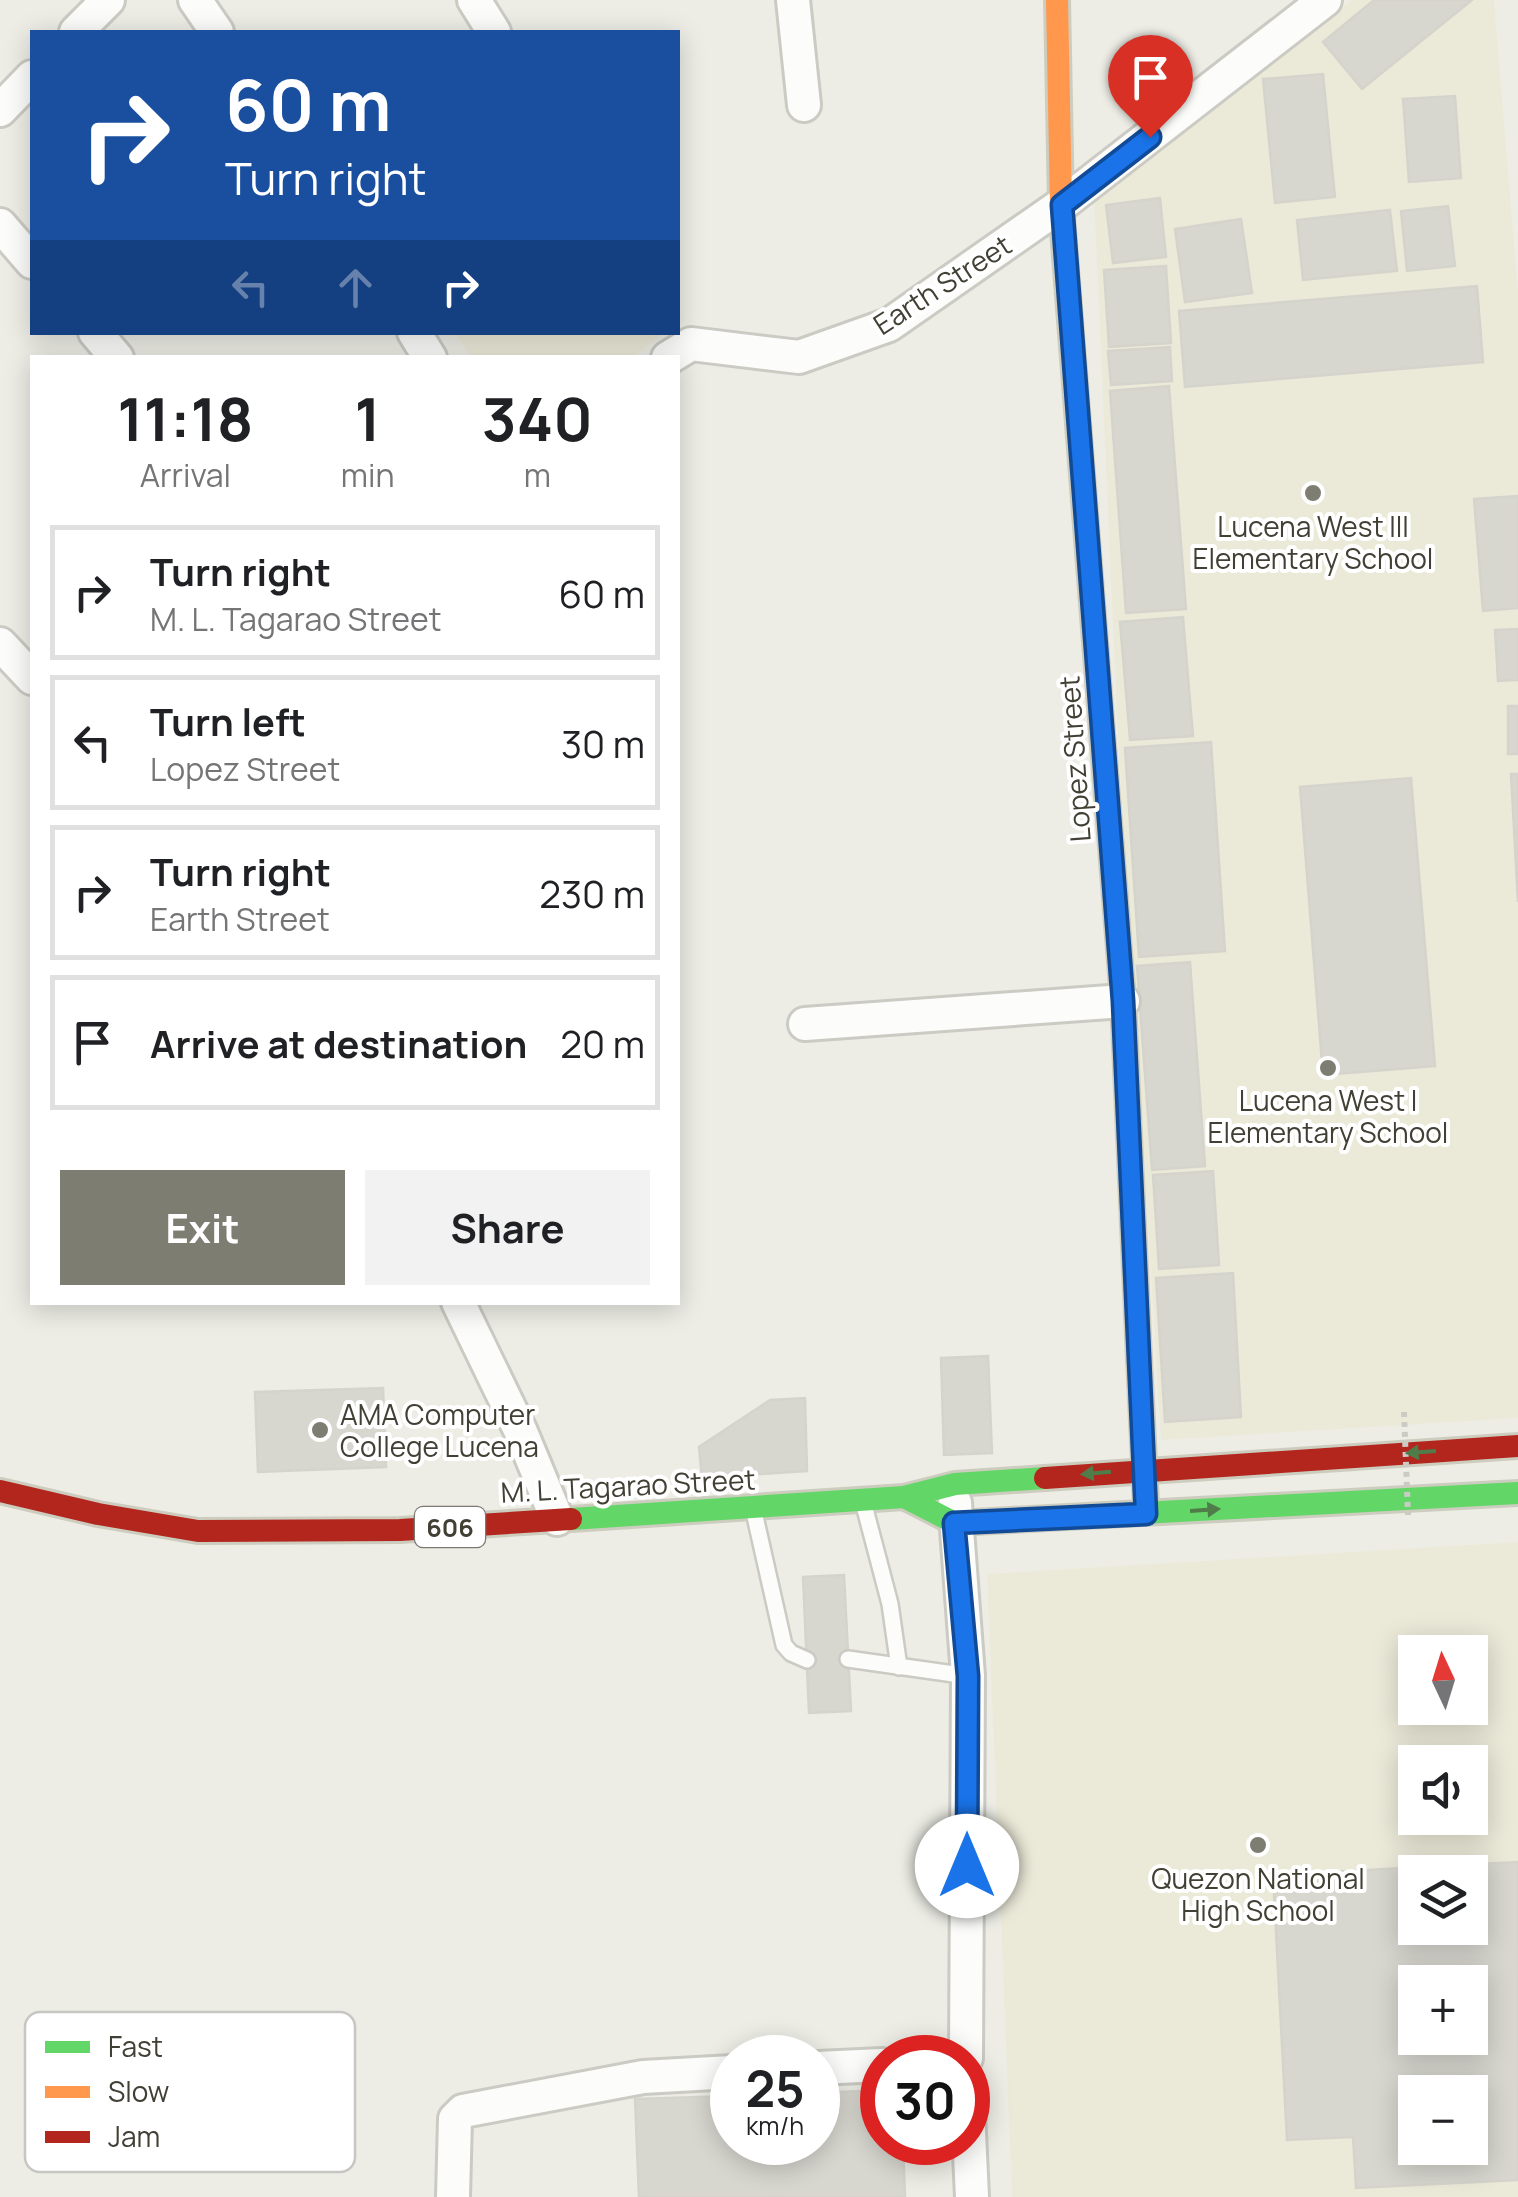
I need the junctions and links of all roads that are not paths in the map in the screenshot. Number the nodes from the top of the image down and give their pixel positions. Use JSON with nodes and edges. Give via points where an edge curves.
{"nodes":[{"id":1,"x":108,"y":0,"type":"edge"},
{"id":2,"x":196,"y":0,"type":"edge"},
{"id":3,"x":474,"y":0,"type":"edge"},
{"id":4,"x":794,"y":0,"type":"edge"},
{"id":5,"x":1056,"y":0,"type":"edge"},
{"id":6,"x":1325,"y":0,"type":"edge"},
{"id":7,"x":78,"y":30,"type":"edge"},
{"id":8,"x":216,"y":30,"type":"edge"},
{"id":9,"x":493,"y":30,"type":"edge"},
{"id":10,"x":30,"y":79,"type":"edge"},
{"id":11,"x":804,"y":105,"type":"dead end"},
{"id":12,"x":0,"y":110,"type":"edge"},
{"id":13,"x":1062,"y":205,"type":"junction"},
{"id":14,"x":0,"y":225,"type":"edge"},
{"id":15,"x":30,"y":260,"type":"edge"},
{"id":16,"x":98,"y":335,"type":"edge"},
{"id":17,"x":679,"y":341,"type":"edge"},
{"id":18,"x":115,"y":355,"type":"edge"},
{"id":19,"x":0,"y":644,"type":"edge"},
{"id":20,"x":30,"y":676,"type":"edge"},
{"id":21,"x":1123,"y":1001,"type":"junction"},
{"id":22,"x":805,"y":1024,"type":"dead end"},
{"id":23,"x":459,"y":1305,"type":"edge"},
{"id":24,"x":1518,"y":1446,"type":"edge"},
{"id":25,"x":1146,"y":1469,"type":"junction"},
{"id":26,"x":955,"y":1484,"type":"junction"},
{"id":27,"x":0,"y":1491,"type":"edge"},
{"id":28,"x":1518,"y":1492,"type":"edge"},
{"id":29,"x":904,"y":1497,"type":"junction"},
{"id":30,"x":863,"y":1500,"type":"junction"},
{"id":31,"x":753,"y":1508,"type":"junction"},
{"id":32,"x":1146,"y":1514,"type":"junction"},
{"id":33,"x":557,"y":1518,"type":"junction"},
{"id":34,"x":954,"y":1523,"type":"junction"},
{"id":35,"x":807,"y":1660,"type":"dead end"},
{"id":36,"x":848,"y":1660,"type":"dead end"},
{"id":37,"x":898,"y":1667,"type":"junction"},
{"id":38,"x":968,"y":1676,"type":"junction"},
{"id":39,"x":966,"y":2035,"type":"edge"},
{"id":40,"x":710,"y":2073,"type":"edge"},
{"id":41,"x":971,"y":2165,"type":"edge"},
{"id":42,"x":453,"y":2197,"type":"edge"},
{"id":43,"x":972,"y":2197,"type":"edge"}],
"edges":[{"from":1,"to":7,"type":"street"},
{"from":2,"to":8,"type":"street"},
{"from":3,"to":9,"type":"street"},
{"from":4,"to":11,"type":"street"},
{"from":5,"to":13,"type":"main road","name":"Lopez Street"},
{"from":6,"to":13,"type":"street","name":"Earth Street"},
{"from":10,"to":12,"type":"street"},
{"from":13,"to":17,"type":"street","name":"Earth Street","via":[[889,325],[799,357]]},
{"from":13,"to":21,"type":"main road","name":"Lopez Street"},
{"from":14,"to":15,"type":"street"},
{"from":16,"to":18,"type":"street"},
{"from":19,"to":20,"type":"street"},
{"from":21,"to":22,"type":"street"},
{"from":21,"to":25,"type":"main road","name":"Lopez Street"},
{"from":23,"to":33,"type":"street"},
{"from":24,"to":25,"type":"main road","name":"M. L. Tagarao Street","number":"606","one_way":true},
{"from":25,"to":26,"type":"main road","name":"M. L. Tagarao Street","number":"606","one_way":true},
{"from":25,"to":32,"type":"main road","name":"Lopez Street"},
{"from":26,"to":29,"type":"main road","name":"M. L. Tagarao Street","number":"606"},
{"from":26,"to":34,"type":"street"},
{"from":27,"to":33,"type":"main road","name":"M. L. Tagarao Street","number":"606","via":[[198,1531],[400,1530]]},
{"from":32,"to":28,"type":"main road","one_way":true},
{"from":29,"to":30,"type":"main road","name":"M. L. Tagarao Street","number":"606"},
{"from":29,"to":34,"type":"main road"},
{"from":30,"to":31,"type":"main road","name":"M. L. Tagarao Street","number":"606"},
{"from":30,"to":37,"type":"lane","via":[[887,1586]]},
{"from":31,"to":33,"type":"main road","name":"M. L. Tagarao Street","number":"606"},
{"from":31,"to":35,"type":"lane","via":[[784,1644]]},
{"from":32,"to":34,"type":"main road"},
{"from":34,"to":38,"type":"street"},
{"from":36,"to":37,"type":"lane"},
{"from":37,"to":38,"type":"lane"},
{"from":38,"to":39,"type":"street"},
{"from":40,"to":42,"type":"street","via":[[642,2077],[463,2110],[455,2120]]},
{"from":41,"to":43,"type":"street"}]}
